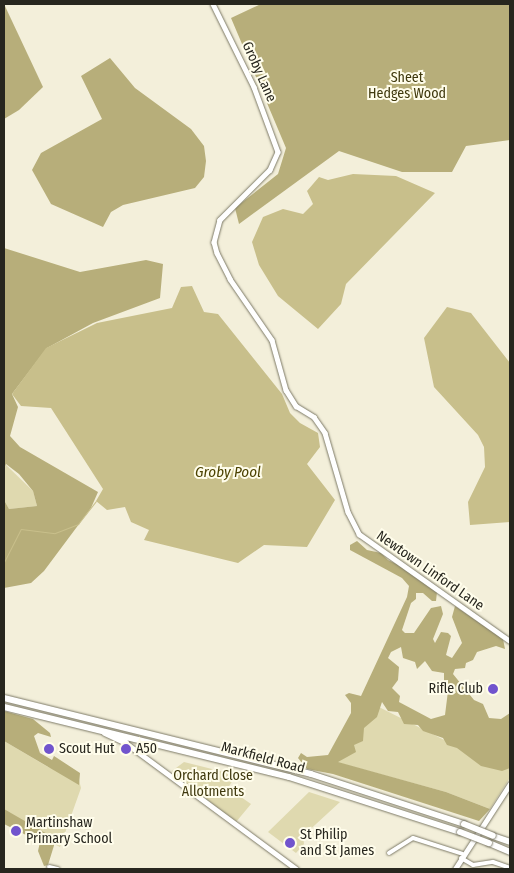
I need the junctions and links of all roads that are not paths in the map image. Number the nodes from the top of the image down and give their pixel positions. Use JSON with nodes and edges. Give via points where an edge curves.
{"nodes":[{"id":1,"x":213,"y":4,"type":"edge"},
{"id":2,"x":278,"y":152,"type":"joint"},
{"id":3,"x":510,"y":641,"type":"edge"},
{"id":4,"x":4,"y":698,"type":"edge"},
{"id":5,"x":4,"y":707,"type":"edge"},
{"id":6,"x":82,"y":724,"type":"junction"},
{"id":7,"x":126,"y":744,"type":"joint"},
{"id":8,"x":510,"y":784,"type":"edge"},
{"id":9,"x":510,"y":842,"type":"edge"},
{"id":10,"x":390,"y":845,"type":"dead end"},
{"id":11,"x":510,"y":852,"type":"edge"},
{"id":12,"x":462,"y":856,"type":"junction"},
{"id":13,"x":49,"y":867,"type":"dead end"},
{"id":14,"x":510,"y":868,"type":"edge"},
{"id":15,"x":58,"y":869,"type":"edge"},
{"id":16,"x":296,"y":869,"type":"edge"},
{"id":17,"x":455,"y":869,"type":"edge"}],
"edges":[{"from":1,"to":2,"type":"street","name":"Groby Lane","via":[[254,87]]},
{"from":2,"to":3,"type":"street","name":"Newtown Linford Lane","via":[[270,170],[220,220],[214,242],[216,253],[272,340],[286,390],[296,406],[314,417],[325,434],[348,512],[360,534]]},
{"from":4,"to":9,"type":"highway","name":"Markfield Road","bridge":true,"via":[[311,774]]},
{"from":5,"to":6,"type":"highway","name":"Markfield Road"},
{"from":6,"to":7,"type":"highway"},
{"from":6,"to":11,"type":"highway","name":"Markfield Road","bridge":true,"via":[[352,795]]},
{"from":7,"to":16,"type":"street"},
{"from":8,"to":12,"type":"street"},
{"from":10,"to":12,"type":"street","via":[[391,852],[413,838]]},
{"from":12,"to":14,"type":"street","via":[[473,865],[494,862]]},
{"from":12,"to":17,"type":"street"},
{"from":13,"to":15,"type":"street"}]}
